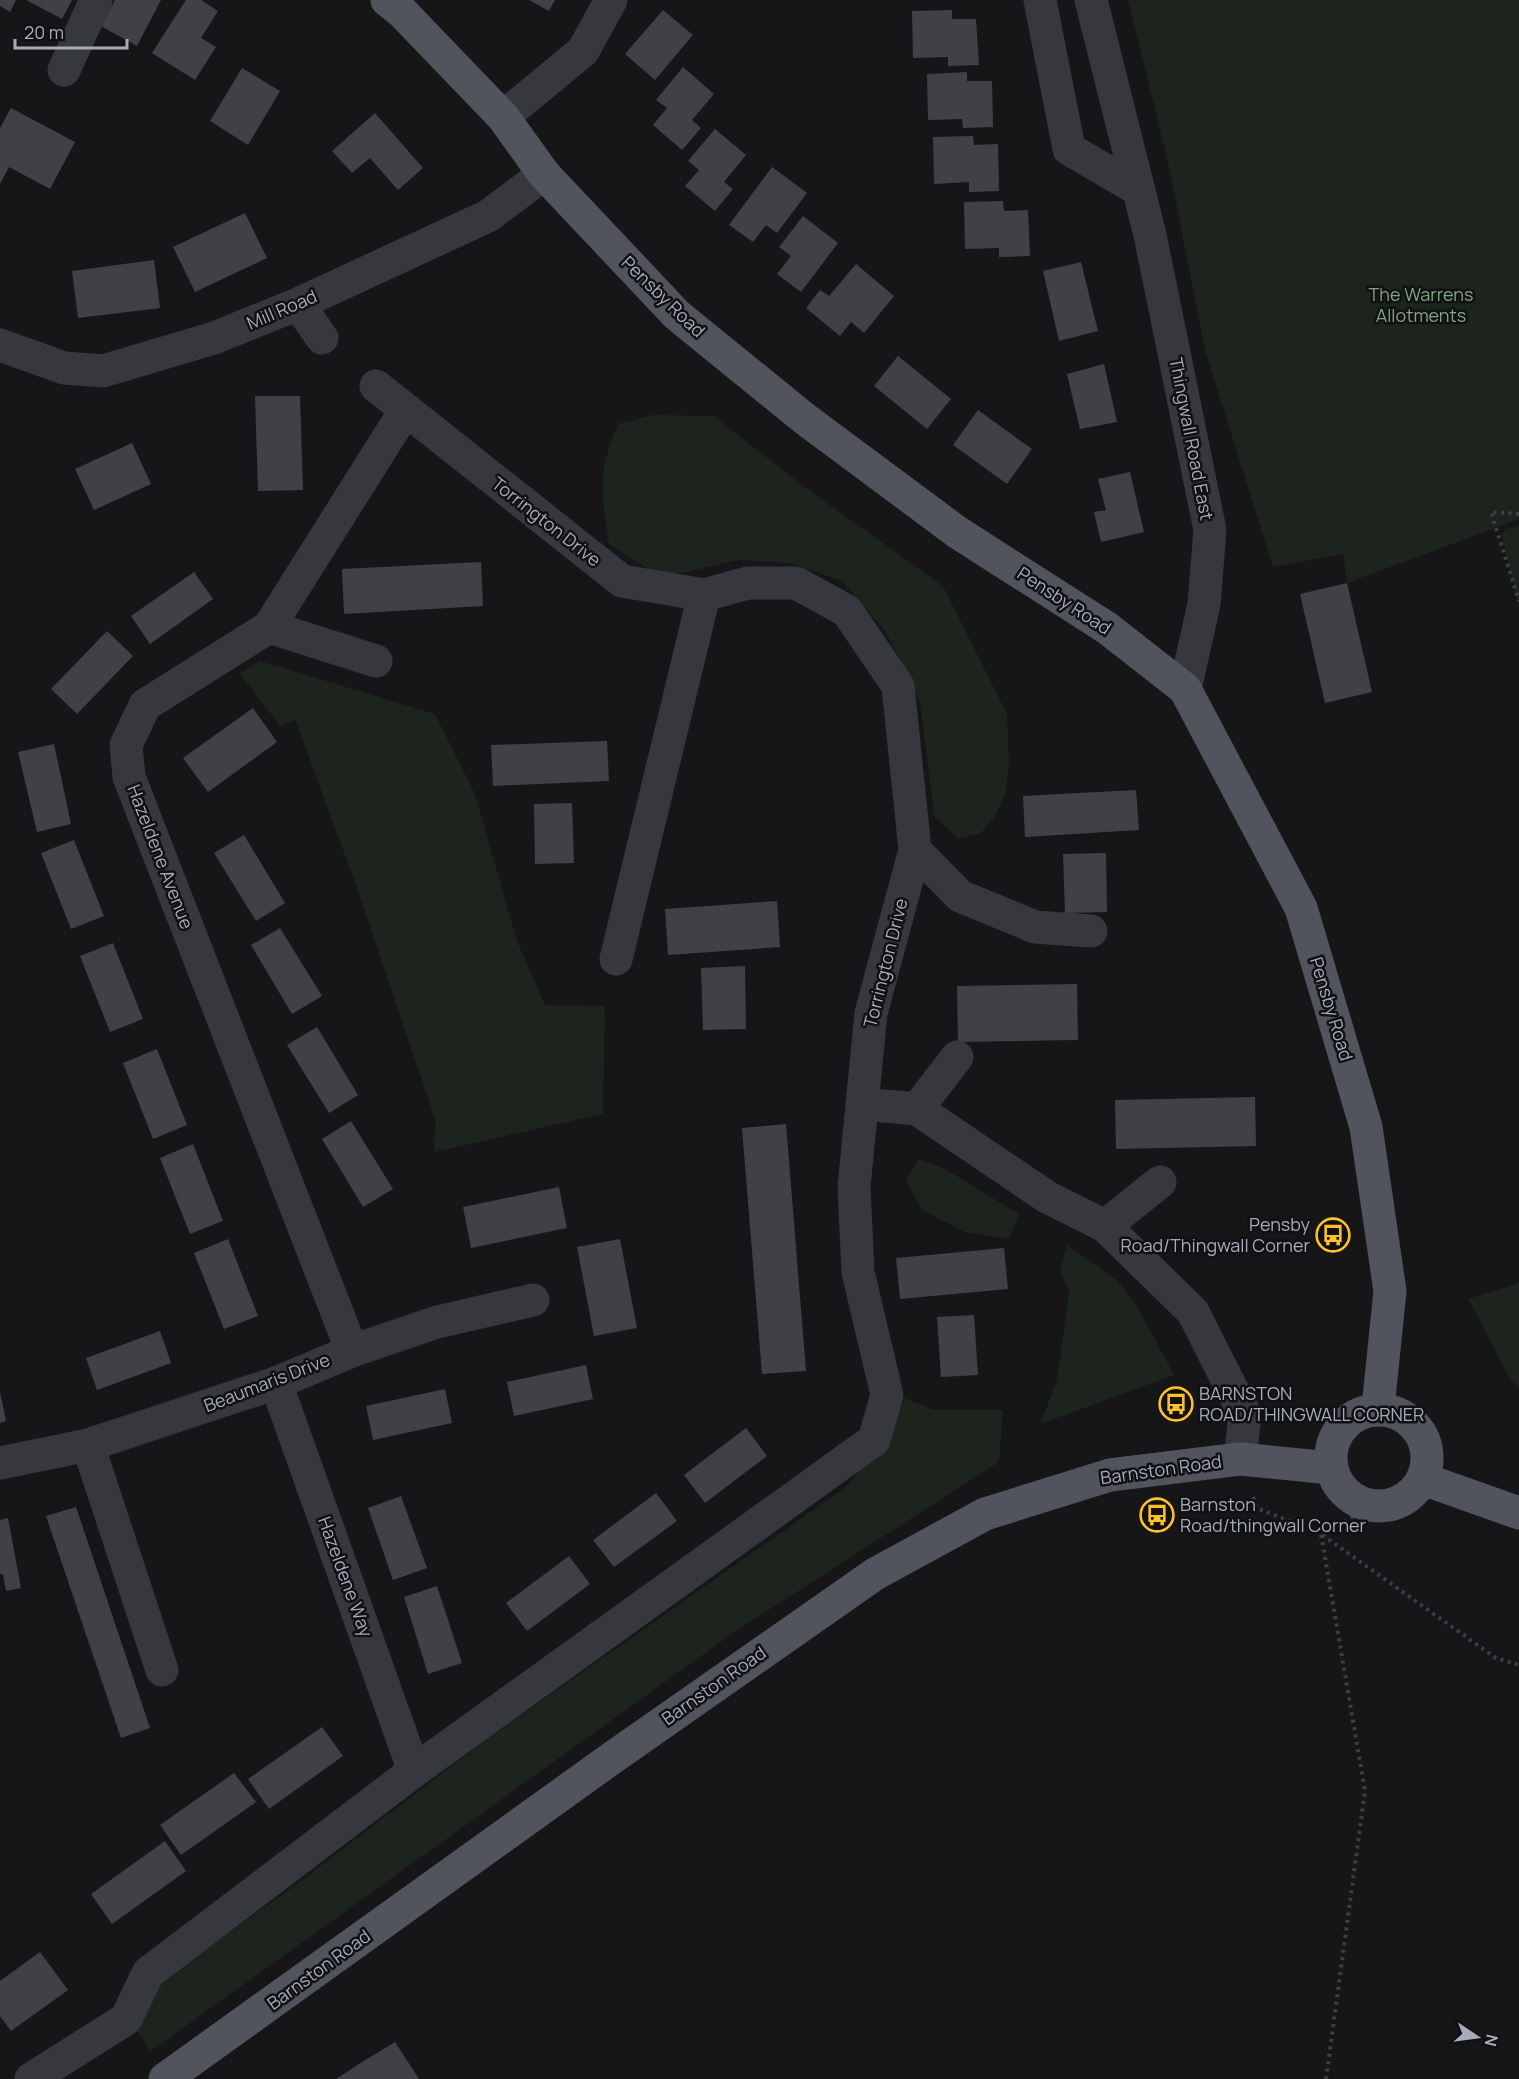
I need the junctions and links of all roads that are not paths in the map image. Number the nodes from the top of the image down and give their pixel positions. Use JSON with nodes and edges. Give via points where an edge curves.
{"nodes":[{"id":1,"x":96,"y":0,"type":"edge"},
{"id":2,"x":387,"y":0,"type":"edge"},
{"id":3,"x":611,"y":0,"type":"edge"},
{"id":4,"x":1040,"y":0,"type":"edge"},
{"id":5,"x":1091,"y":0,"type":"edge"},
{"id":6,"x":63,"y":70,"type":"dead end"},
{"id":7,"x":503,"y":117,"type":"junction"},
{"id":8,"x":544,"y":174,"type":"junction"},
{"id":9,"x":1139,"y":190,"type":"junction"},
{"id":10,"x":298,"y":304,"type":"junction"},
{"id":11,"x":322,"y":338,"type":"dead end"},
{"id":12,"x":0,"y":345,"type":"edge"},
{"id":13,"x":376,"y":386,"type":"dead end"},
{"id":14,"x":405,"y":411,"type":"junction"},
{"id":15,"x":704,"y":595,"type":"junction"},
{"id":16,"x":269,"y":627,"type":"junction"},
{"id":17,"x":376,"y":661,"type":"dead end"},
{"id":18,"x":1185,"y":689,"type":"junction"},
{"id":19,"x":915,"y":850,"type":"junction"},
{"id":20,"x":1091,"y":931,"type":"dead end"},
{"id":21,"x":616,"y":959,"type":"dead end"},
{"id":22,"x":957,"y":1057,"type":"dead end"},
{"id":23,"x":862,"y":1104,"type":"junction"},
{"id":24,"x":917,"y":1109,"type":"junction"},
{"id":25,"x":1160,"y":1182,"type":"dead end"},
{"id":26,"x":1105,"y":1226,"type":"junction"},
{"id":27,"x":533,"y":1300,"type":"dead end"},
{"id":28,"x":351,"y":1351,"type":"junction"},
{"id":29,"x":276,"y":1383,"type":"junction"},
{"id":30,"x":1378,"y":1408,"type":"junction"},
{"id":31,"x":88,"y":1445,"type":"junction"},
{"id":32,"x":1240,"y":1459,"type":"junction"},
{"id":33,"x":0,"y":1463,"type":"edge"},
{"id":34,"x":1331,"y":1468,"type":"junction"},
{"id":35,"x":1424,"y":1479,"type":"junction"},
{"id":36,"x":1519,"y":1513,"type":"edge"},
{"id":37,"x":162,"y":1670,"type":"dead end"},
{"id":38,"x":414,"y":1771,"type":"junction"},
{"id":39,"x":31,"y":2079,"type":"edge"},
{"id":40,"x":165,"y":2079,"type":"edge"}],
"edges":[{"from":1,"to":6,"type":"street"},
{"from":2,"to":7,"type":"main road","name":"Pensby Road"},
{"from":3,"to":7,"type":"street","via":[[583,51]]},
{"from":4,"to":9,"type":"street","via":[[1070,149]]},
{"from":5,"to":9,"type":"street","name":"Thingwall Road East"},
{"from":7,"to":8,"type":"main road","name":"Pensby Road"},
{"from":8,"to":10,"type":"street","name":"Mill Road","via":[[488,216]]},
{"from":8,"to":18,"type":"main road","name":"Pensby Road","via":[[677,315],[768,389],[957,532],[1107,628]]},
{"from":9,"to":18,"type":"street","name":"Thingwall Road East","via":[[1210,530],[1204,604]]},
{"from":10,"to":11,"type":"street"},
{"from":10,"to":12,"type":"street","name":"Mill Road","via":[[214,338],[103,371],[64,368]]},
{"from":13,"to":14,"type":"street","name":"Torrington Drive"},
{"from":14,"to":15,"type":"street","name":"Torrington Drive","via":[[622,581]]},
{"from":14,"to":16,"type":"street","name":"Hazeldene Avenue"},
{"from":15,"to":19,"type":"street","name":"Torrington Drive","via":[[748,583],[796,584],[848,610],[898,686]]},
{"from":15,"to":21,"type":"street"},
{"from":16,"to":17,"type":"street"},
{"from":16,"to":28,"type":"street","name":"Hazeldene Avenue","via":[[144,705],[126,745],[129,777]]},
{"from":18,"to":30,"type":"main road","name":"Pensby Road","via":[[1301,908],[1366,1126],[1390,1291]]},
{"from":19,"to":20,"type":"street","via":[[960,896],[1035,927]]},
{"from":19,"to":23,"type":"street","name":"Torrington Drive","via":[[871,1012]]},
{"from":22,"to":24,"type":"street"},
{"from":23,"to":24,"type":"street"},
{"from":23,"to":38,"type":"street","name":"Torrington Drive","via":[[854,1187],[858,1272],[887,1395],[874,1440]]},
{"from":24,"to":26,"type":"street","via":[[1047,1197]]},
{"from":25,"to":26,"type":"street"},
{"from":26,"to":32,"type":"street","via":[[1193,1312],[1245,1415]]},
{"from":27,"to":28,"type":"street","name":"Beaumaris Drive","via":[[438,1322]]},
{"from":28,"to":29,"type":"street","name":"Beaumaris Drive"},
{"from":29,"to":31,"type":"street","name":"Beaumaris Drive"},
{"from":29,"to":38,"type":"street","name":"Hazeldene Way"},
{"from":30,"to":34,"type":"main road","via":[[1358,1413],[1339,1429],[1330,1449]]},
{"from":30,"to":35,"type":"main road","via":[[1403,1414],[1417,1426],[1427,1449]]},
{"from":31,"to":33,"type":"street","name":"Beaumaris Drive"},
{"from":31,"to":37,"type":"street"},
{"from":32,"to":34,"type":"main road","name":"Barnston Road"},
{"from":32,"to":40,"type":"main road","name":"Barnston Road","via":[[1110,1474],[985,1514],[875,1574]]},
{"from":34,"to":35,"type":"main road","via":[[1343,1492],[1373,1506],[1382,1507],[1410,1496]]},
{"from":35,"to":36,"type":"main road"},
{"from":38,"to":39,"type":"street","name":"Torrington Drive","via":[[148,1973],[126,2019]]}]}
